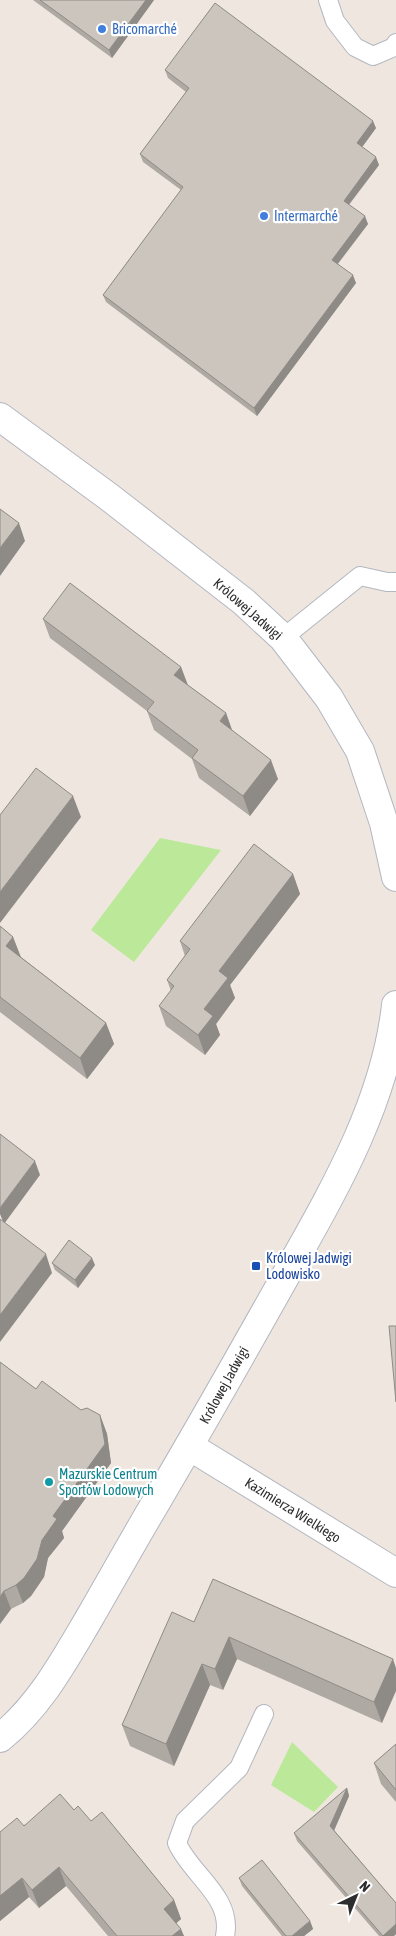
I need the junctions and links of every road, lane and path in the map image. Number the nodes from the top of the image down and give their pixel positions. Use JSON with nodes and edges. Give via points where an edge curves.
{"nodes":[{"id":1,"x":328,"y":0,"type":"edge"},
{"id":2,"x":396,"y":43,"type":"edge"},
{"id":3,"x":0,"y":417,"type":"edge"},
{"id":4,"x":396,"y":582,"type":"edge"},
{"id":5,"x":283,"y":638,"type":"junction"},
{"id":6,"x":396,"y":877,"type":"edge"},
{"id":7,"x":396,"y":1005,"type":"edge"},
{"id":8,"x":190,"y":1446,"type":"junction"},
{"id":9,"x":396,"y":1573,"type":"edge"},
{"id":10,"x":264,"y":1714,"type":"dead end"},
{"id":11,"x":0,"y":1738,"type":"edge"},
{"id":12,"x":226,"y":1936,"type":"edge"}],
"edges":[{"from":1,"to":2,"type":"lane","via":[[335,21],[355,47],[373,56]]},
{"from":3,"to":5,"type":"street","name":"Królowej Jadwigi","via":[[244,602]]},
{"from":4,"to":5,"type":"lane","via":[[360,576]]},
{"from":5,"to":6,"type":"street","name":"Królowej Jadwigi","via":[[329,698],[360,751],[384,823]]},
{"from":7,"to":8,"type":"street","name":"Królowej Jadwigi","via":[[384,1064],[358,1138],[328,1201]]},
{"from":8,"to":9,"type":"street","name":"Kazimierza Wielkiego"},
{"from":8,"to":11,"type":"street","name":"Królowej Jadwigi","via":[[55,1676],[38,1700]]},
{"from":10,"to":12,"type":"lane","via":[[239,1768],[185,1821],[177,1843],[222,1903]]}]}
